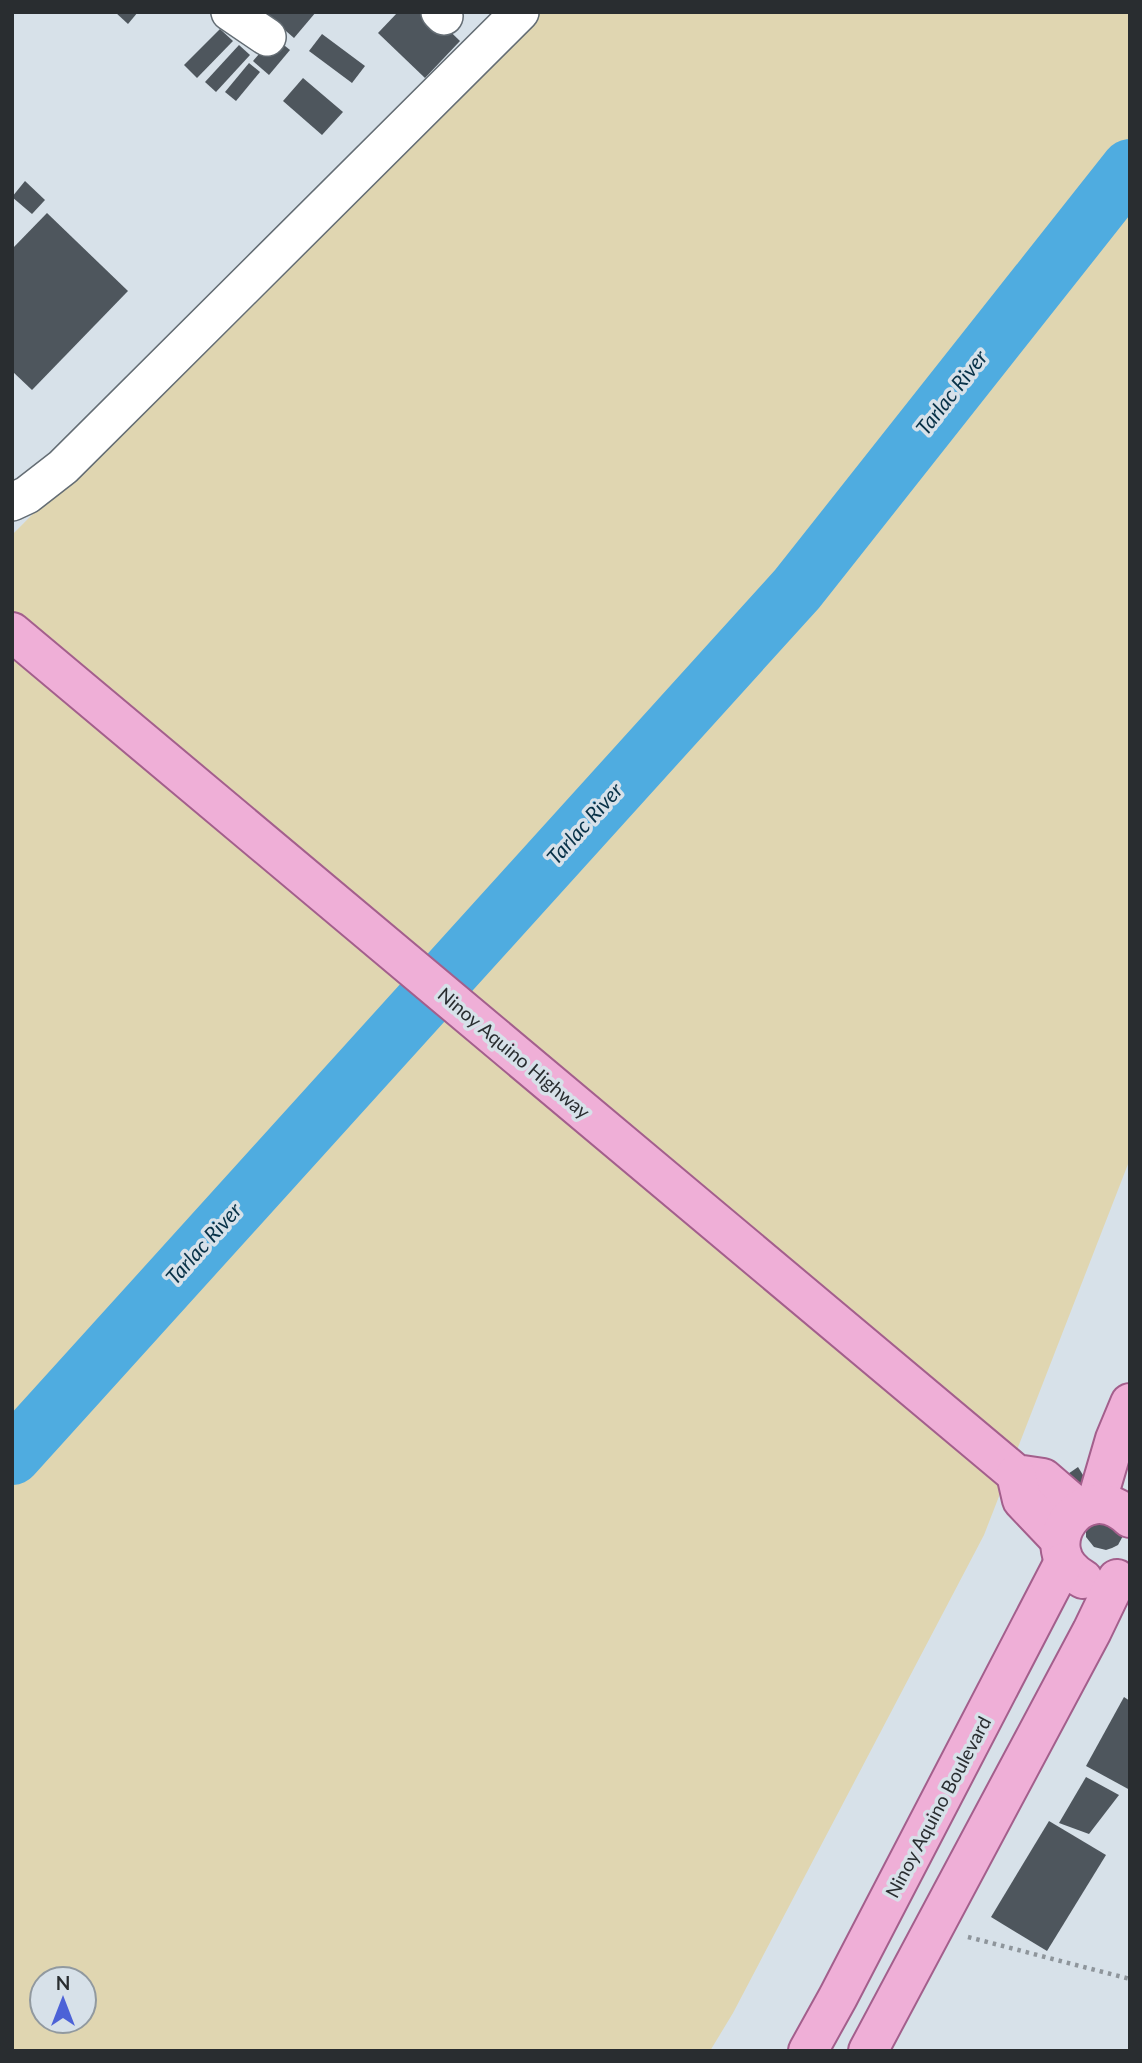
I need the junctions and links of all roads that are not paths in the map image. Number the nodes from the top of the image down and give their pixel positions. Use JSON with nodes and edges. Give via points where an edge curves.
{"nodes":[{"id":1,"x":230,"y":12,"type":"edge"},
{"id":2,"x":520,"y":12,"type":"edge"},
{"id":3,"x":267,"y":37,"type":"dead end"},
{"id":4,"x":12,"y":502,"type":"edge"},
{"id":5,"x":12,"y":632,"type":"edge"},
{"id":6,"x":1130,"y":1403,"type":"edge"},
{"id":7,"x":1086,"y":1527,"type":"edge"},
{"id":8,"x":1123,"y":1574,"type":"edge"},
{"id":9,"x":1130,"y":1623,"type":"edge"},
{"id":10,"x":1092,"y":1631,"type":"junction"},
{"id":11,"x":1017,"y":1656,"type":"junction"},
{"id":12,"x":808,"y":2051,"type":"edge"},
{"id":13,"x":868,"y":2051,"type":"edge"}],
"edges":[{"from":1,"to":3,"type":"street"},
{"from":2,"to":4,"type":"street","via":[[63,467]]},
{"from":5,"to":7,"type":"main road","name":"Ninoy Aquino Highway","via":[[1009,1467],[1022,1500]]},
{"from":6,"to":7,"type":"main road","name":"Ninoy Aquino Boulevard"},
{"from":7,"to":8,"type":"main road","name":"Ninoy Aquino Highway","via":[[1074,1574],[1103,1583]]},
{"from":7,"to":11,"type":"main road","name":"Ninoy Aquino Boulevard"},
{"from":8,"to":10,"type":"main road"},
{"from":9,"to":10,"type":"main road"},
{"from":10,"to":11,"type":"main road"},
{"from":10,"to":13,"type":"main road"},
{"from":11,"to":12,"type":"main road","name":"Ninoy Aquino Boulevard"}]}
